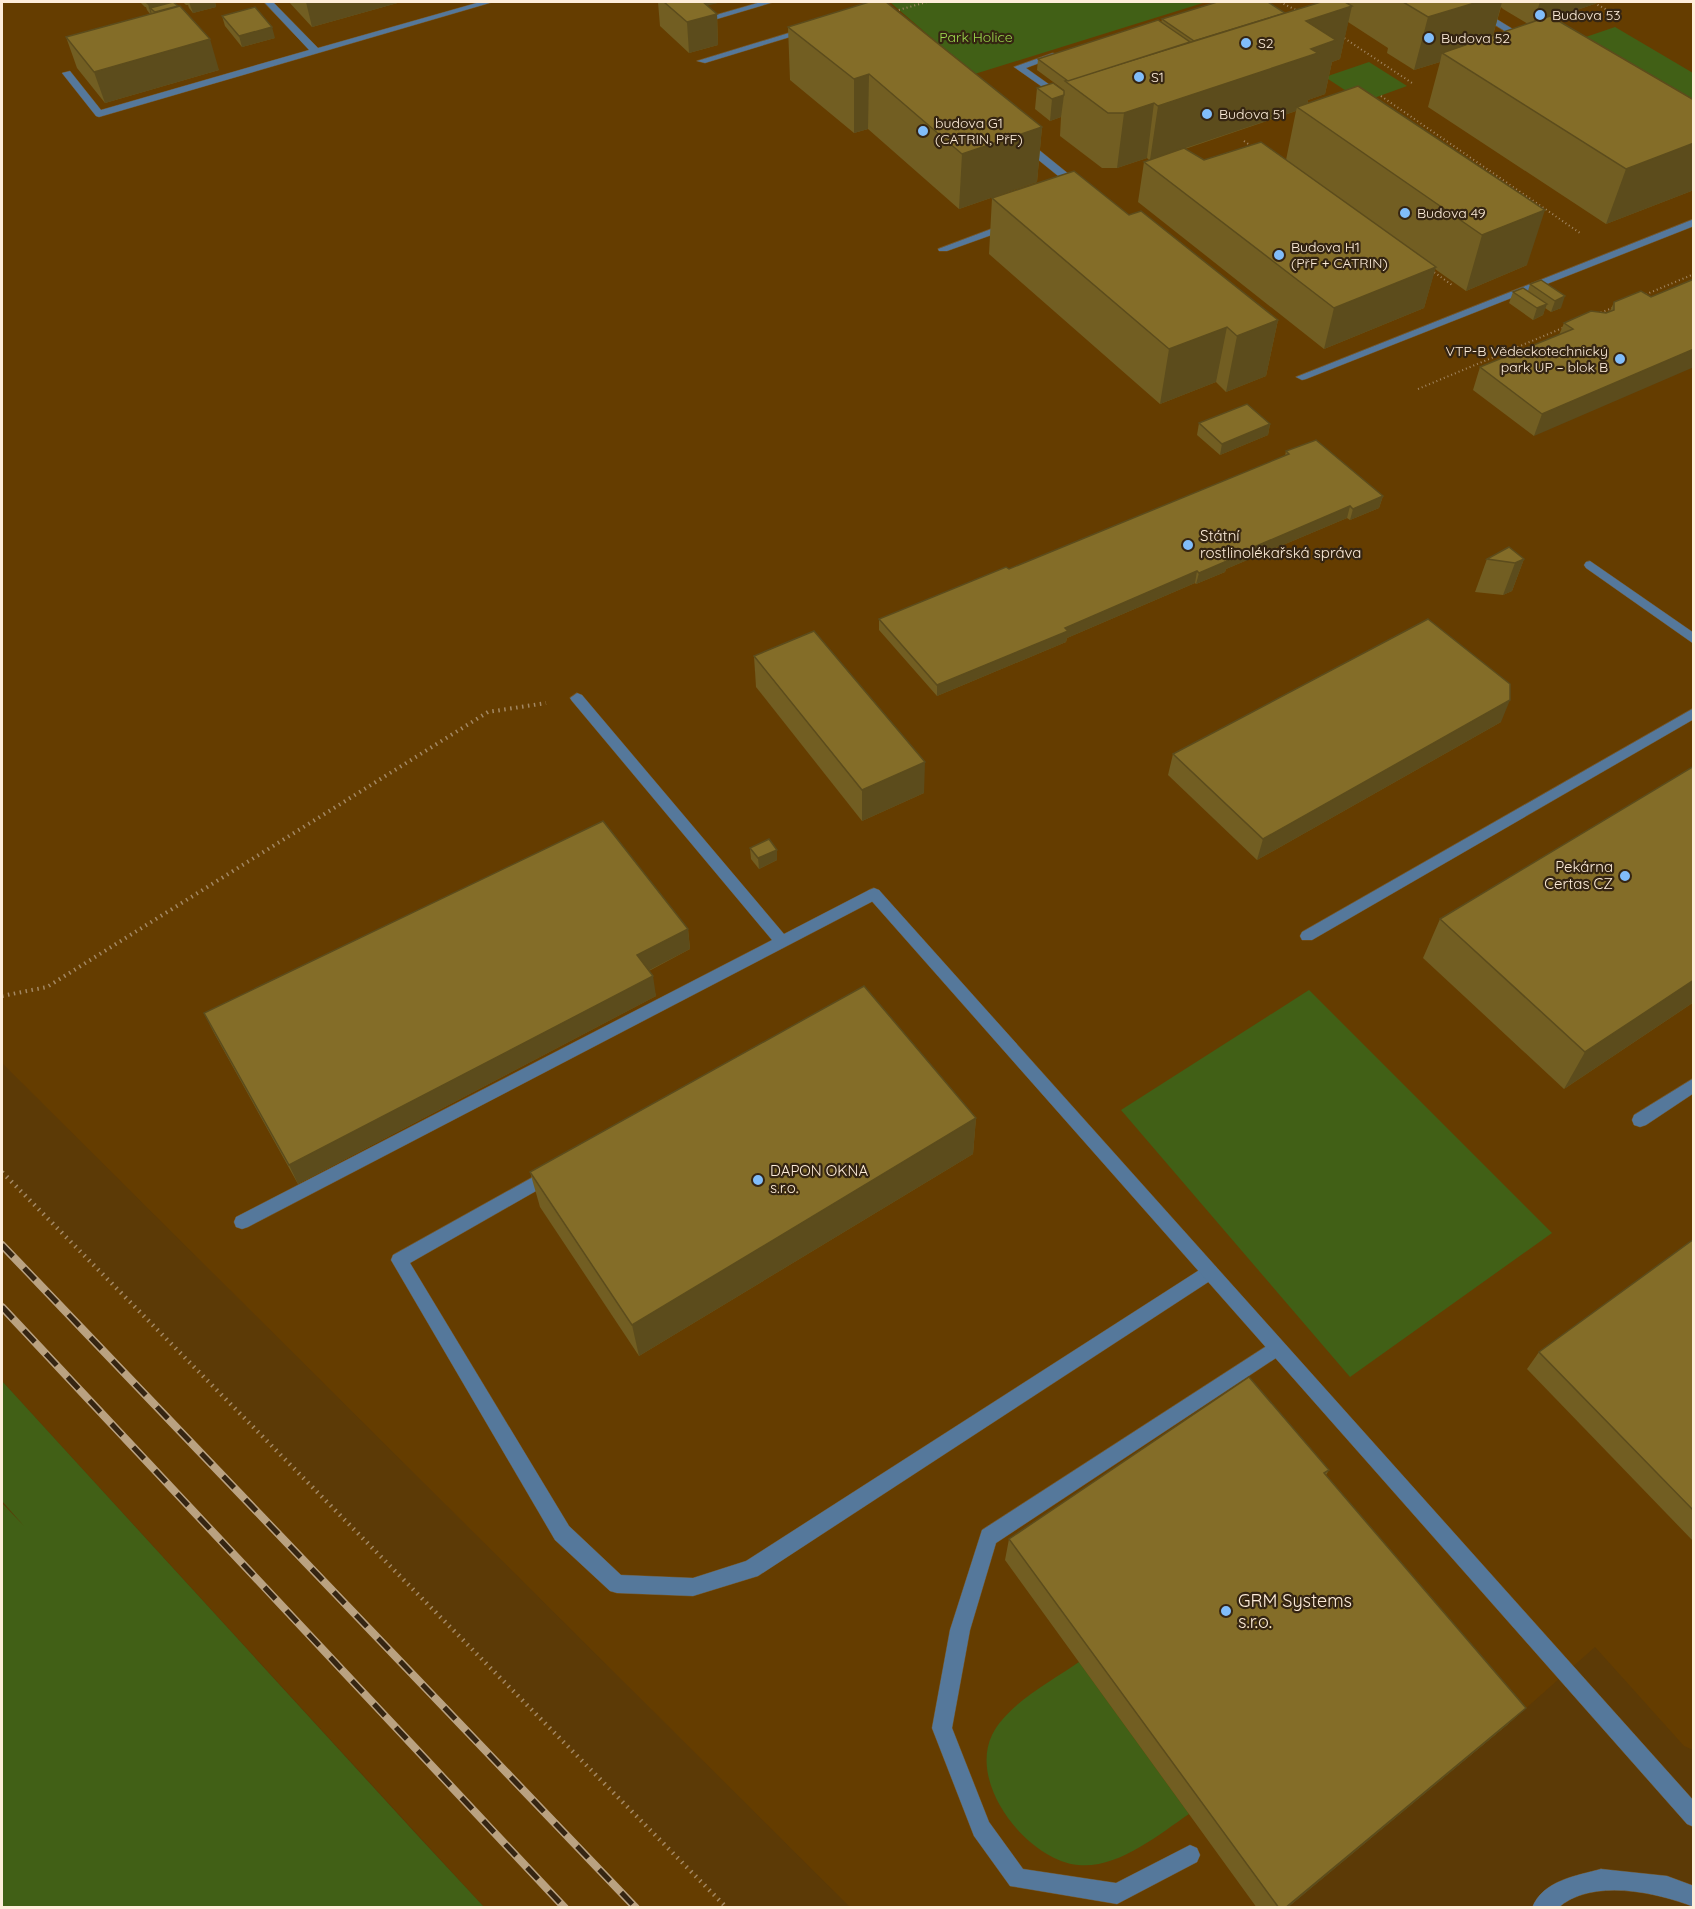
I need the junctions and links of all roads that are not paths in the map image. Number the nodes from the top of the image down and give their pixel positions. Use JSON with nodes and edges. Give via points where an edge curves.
{"nodes":[{"id":1,"x":268,"y":2,"type":"edge"},
{"id":2,"x":488,"y":2,"type":"edge"},
{"id":3,"x":769,"y":2,"type":"edge"},
{"id":4,"x":1462,"y":2,"type":"edge"},
{"id":5,"x":707,"y":19,"type":"edge"},
{"id":6,"x":822,"y":26,"type":"edge"},
{"id":7,"x":1532,"y":44,"type":"edge"},
{"id":8,"x":316,"y":52,"type":"junction"},
{"id":9,"x":1064,"y":52,"type":"edge"},
{"id":10,"x":702,"y":61,"type":"dead end"},
{"id":11,"x":67,"y":73,"type":"edge"},
{"id":12,"x":1071,"y":105,"type":"dead end"},
{"id":13,"x":1018,"y":138,"type":"edge"},
{"id":14,"x":1083,"y":191,"type":"edge"},
{"id":15,"x":1694,"y":222,"type":"edge"},
{"id":16,"x":1014,"y":223,"type":"edge"},
{"id":17,"x":943,"y":249,"type":"dead end"},
{"id":18,"x":1302,"y":377,"type":"dead end"},
{"id":19,"x":1590,"y":565,"type":"dead end"},
{"id":20,"x":1694,"y":640,"type":"edge"},
{"id":21,"x":577,"y":698,"type":"road end"},
{"id":22,"x":1694,"y":713,"type":"edge"},
{"id":23,"x":1307,"y":936,"type":"dead end"},
{"id":24,"x":782,"y":942,"type":"junction"},
{"id":25,"x":1694,"y":1084,"type":"edge"},
{"id":26,"x":1640,"y":1120,"type":"dead end"},
{"id":27,"x":566,"y":1166,"type":"edge"},
{"id":28,"x":242,"y":1222,"type":"dead end"},
{"id":29,"x":1210,"y":1272,"type":"junction"},
{"id":30,"x":1276,"y":1348,"type":"junction"},
{"id":31,"x":1694,"y":1817,"type":"edge"},
{"id":32,"x":1190,"y":1855,"type":"dead end"},
{"id":33,"x":1694,"y":1897,"type":"edge"},
{"id":34,"x":1542,"y":1908,"type":"edge"}],
"edges":[{"from":1,"to":8,"type":"street"},
{"from":2,"to":8,"type":"street"},
{"from":3,"to":5,"type":"street"},
{"from":4,"to":7,"type":"street"},
{"from":6,"to":10,"type":"street"},
{"from":8,"to":11,"type":"street","via":[[99,114]]},
{"from":9,"to":12,"type":"street","via":[[1019,67]]},
{"from":13,"to":14,"type":"street"},
{"from":15,"to":18,"type":"street"},
{"from":16,"to":17,"type":"street"},
{"from":19,"to":20,"type":"street"},
{"from":21,"to":24,"type":"street"},
{"from":22,"to":23,"type":"street"},
{"from":24,"to":28,"type":"street"},
{"from":24,"to":29,"type":"street","via":[[874,894]]},
{"from":25,"to":26,"type":"street"},
{"from":27,"to":29,"type":"street","via":[[399,1260],[562,1533],[618,1584],[693,1587],[752,1569]]},
{"from":29,"to":30,"type":"street"},
{"from":30,"to":31,"type":"street"},
{"from":30,"to":32,"type":"street","via":[[989,1537],[960,1630],[942,1728],[981,1829],[1017,1879],[1117,1894]]},
{"from":33,"to":34,"type":"street","via":[[1667,1886],[1600,1879],[1562,1890]]}]}
